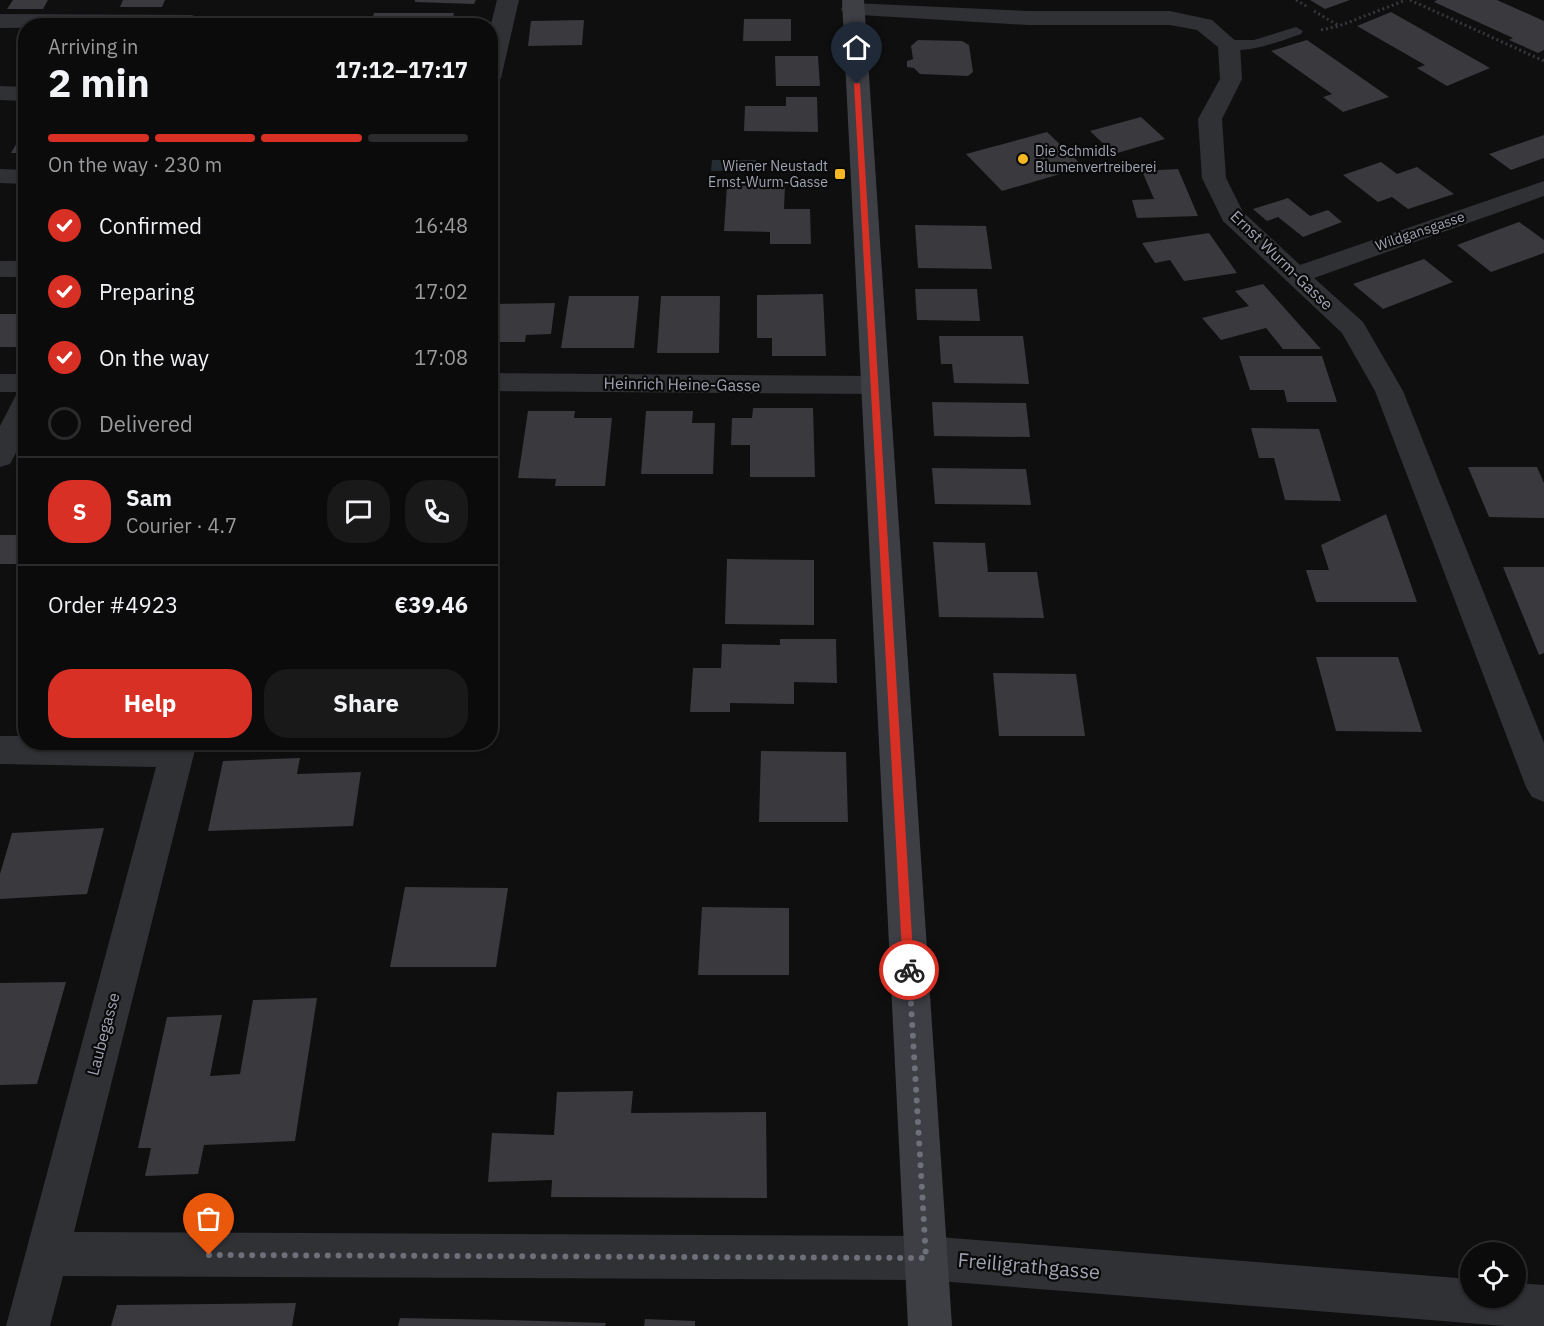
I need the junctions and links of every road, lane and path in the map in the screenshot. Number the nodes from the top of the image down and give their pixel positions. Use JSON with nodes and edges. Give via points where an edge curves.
{"nodes":[{"id":1,"x":508,"y":0,"type":"edge"},
{"id":2,"x":1296,"y":0,"type":"edge"},
{"id":3,"x":1408,"y":0,"type":"edge"},
{"id":4,"x":853,"y":5,"type":"edge"},
{"id":5,"x":0,"y":21,"type":"edge"},
{"id":6,"x":18,"y":21,"type":"edge"},
{"id":7,"x":1339,"y":26,"type":"junction"},
{"id":8,"x":1296,"y":31,"type":"joint"},
{"id":9,"x":498,"y":43,"type":"edge"},
{"id":10,"x":1229,"y":45,"type":"junction"},
{"id":11,"x":1544,"y":61,"type":"edge"},
{"id":12,"x":0,"y":93,"type":"edge"},
{"id":13,"x":18,"y":94,"type":"edge"},
{"id":14,"x":0,"y":176,"type":"edge"},
{"id":15,"x":18,"y":177,"type":"edge"},
{"id":16,"x":1544,"y":188,"type":"edge"},
{"id":17,"x":0,"y":269,"type":"edge"},
{"id":18,"x":18,"y":269,"type":"edge"},
{"id":19,"x":1297,"y":275,"type":"junction"},
{"id":20,"x":498,"y":382,"type":"edge"},
{"id":21,"x":0,"y":383,"type":"edge"},
{"id":22,"x":18,"y":383,"type":"edge"},
{"id":23,"x":874,"y":385,"type":"junction"},
{"id":24,"x":18,"y":419,"type":"edge"},
{"id":25,"x":0,"y":458,"type":"edge"},
{"id":26,"x":1533,"y":721,"type":"edge"},
{"id":27,"x":0,"y":750,"type":"edge"},
{"id":28,"x":18,"y":750,"type":"edge"},
{"id":29,"x":177,"y":750,"type":"edge"},
{"id":30,"x":1544,"y":787,"type":"edge"},
{"id":31,"x":46,"y":1254,"type":"junction"},
{"id":32,"x":926,"y":1258,"type":"junction"},
{"id":33,"x":1544,"y":1307,"type":"edge"},
{"id":34,"x":28,"y":1326,"type":"edge"},
{"id":35,"x":930,"y":1326,"type":"edge"}],
"edges":[{"from":1,"to":9,"type":"street"},
{"from":2,"to":7,"type":"path"},
{"from":3,"to":7,"type":"path"},
{"from":3,"to":11,"type":"path"},
{"from":4,"to":10,"type":"street","via":[[1028,18],[1170,18],[1204,25]]},
{"from":4,"to":23,"type":"street"},
{"from":5,"to":6,"type":"street"},
{"from":7,"to":8,"type":"path"},
{"from":8,"to":10,"type":"lane","via":[[1255,44]]},
{"from":10,"to":19,"type":"street","name":"Ernst Wurm-Gasse","via":[[1232,79],[1210,119],[1214,178],[1232,216]]},
{"from":12,"to":13,"type":"street"},
{"from":14,"to":15,"type":"street"},
{"from":16,"to":19,"type":"street","name":"Wildgansgasse"},
{"from":17,"to":18,"type":"street"},
{"from":19,"to":26,"type":"street","name":"Ernst Wurm-Gasse","via":[[1353,328],[1389,391]]},
{"from":20,"to":23,"type":"street","name":"Heinrich Heine-Gasse"},
{"from":21,"to":22,"type":"street"},
{"from":23,"to":32,"type":"street"},
{"from":24,"to":25,"type":"street"},
{"from":26,"to":30,"type":"street","name":"Ernst Wurm-Gasse"},
{"from":27,"to":28,"type":"street"},
{"from":29,"to":31,"type":"street","name":"Laubegasse"},
{"from":31,"to":32,"type":"street","name":"Freiligrathgasse"},
{"from":31,"to":34,"type":"street","name":"Laubegasse"},
{"from":32,"to":33,"type":"street","name":"Freiligrathgasse"},
{"from":32,"to":35,"type":"street"}]}
